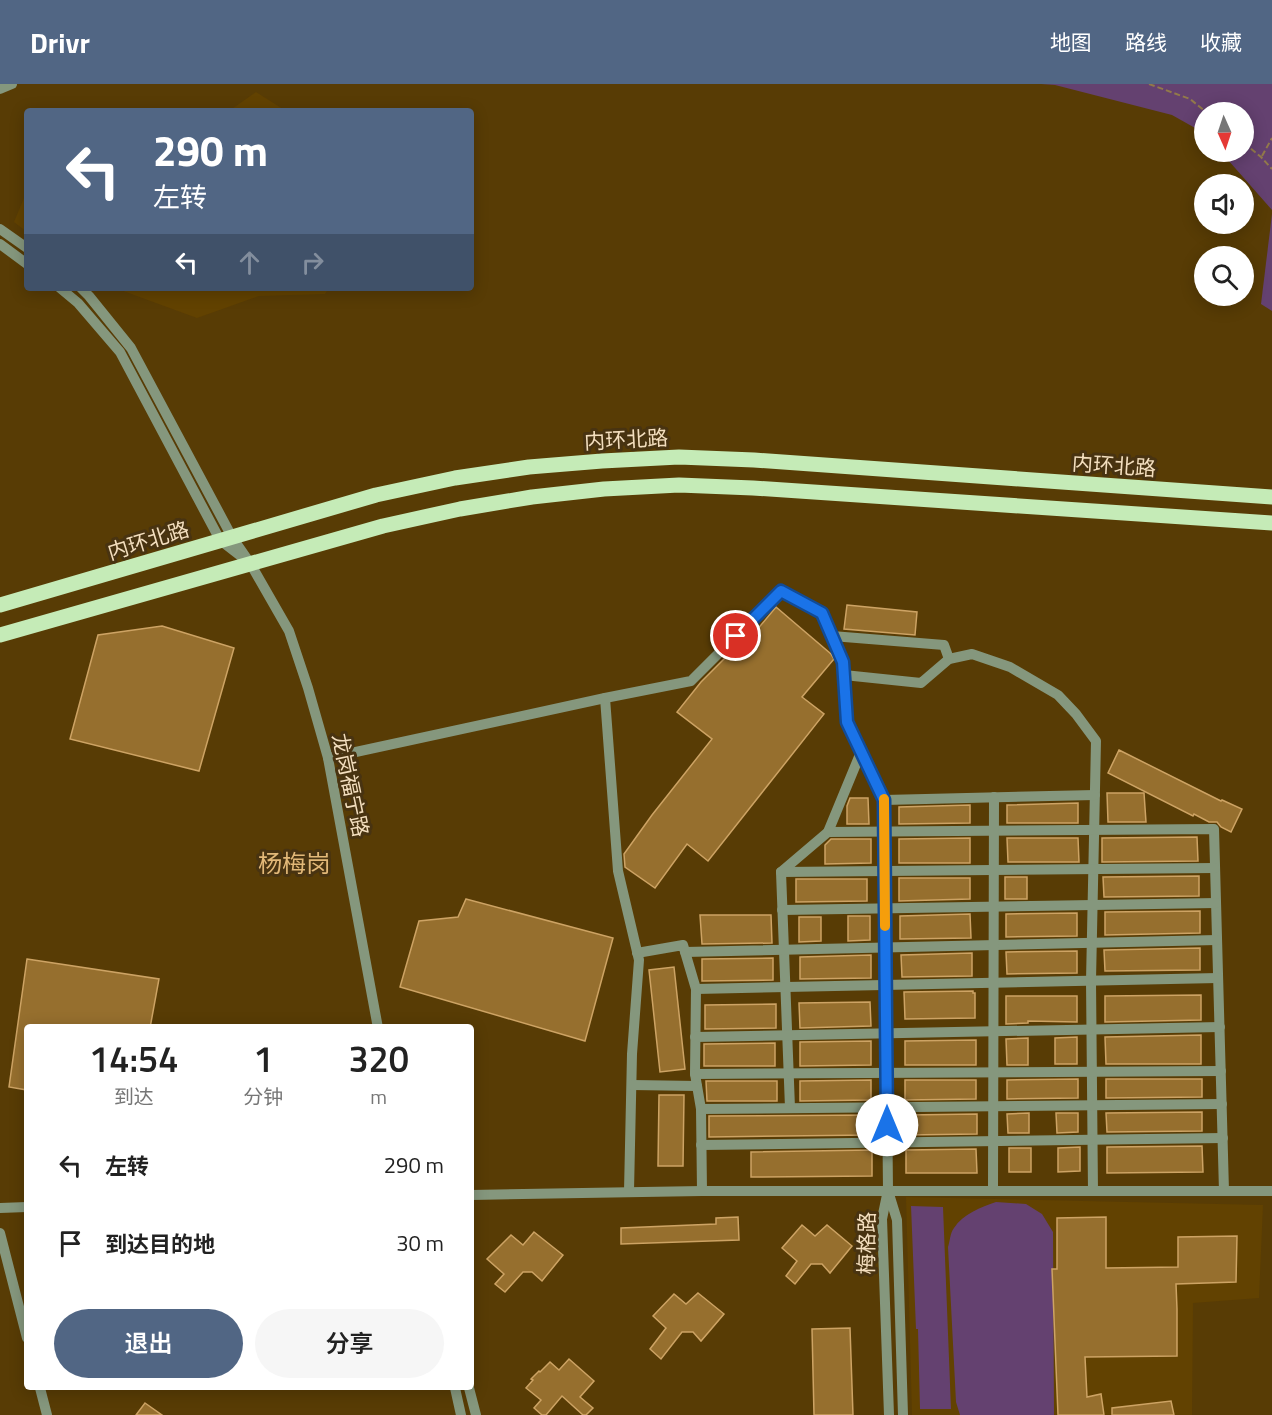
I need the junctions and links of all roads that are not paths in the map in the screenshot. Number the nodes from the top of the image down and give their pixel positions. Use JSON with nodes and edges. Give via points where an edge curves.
{"nodes":[{"id":1,"x":12,"y":84,"type":"edge"},
{"id":2,"x":0,"y":89,"type":"edge"},
{"id":3,"x":0,"y":229,"type":"edge"},
{"id":4,"x":0,"y":244,"type":"edge"},
{"id":5,"x":24,"y":246,"type":"edge"},
{"id":6,"x":24,"y":262,"type":"edge"},
{"id":7,"x":64,"y":291,"type":"edge"},
{"id":8,"x":84,"y":291,"type":"edge"},
{"id":9,"x":1272,"y":497,"type":"edge"},
{"id":10,"x":1272,"y":523,"type":"edge"},
{"id":11,"x":226,"y":538,"type":"junction"},
{"id":12,"x":250,"y":563,"type":"junction"},
{"id":13,"x":0,"y":605,"type":"edge"},
{"id":14,"x":0,"y":635,"type":"edge"},
{"id":15,"x":832,"y":636,"type":"junction"},
{"id":16,"x":949,"y":659,"type":"junction"},
{"id":17,"x":844,"y":675,"type":"junction"},
{"id":18,"x":605,"y":698,"type":"junction"},
{"id":19,"x":861,"y":752,"type":"junction"},
{"id":20,"x":328,"y":758,"type":"junction"},
{"id":21,"x":1095,"y":795,"type":"junction"},
{"id":22,"x":994,"y":797,"type":"junction"},
{"id":23,"x":884,"y":800,"type":"junction"},
{"id":24,"x":994,"y":831,"type":"junction"},
{"id":25,"x":1094,"y":831,"type":"junction"},
{"id":26,"x":828,"y":832,"type":"junction"},
{"id":27,"x":885,"y":832,"type":"junction"},
{"id":28,"x":1215,"y":868,"type":"junction"},
{"id":29,"x":1093,"y":869,"type":"junction"},
{"id":30,"x":994,"y":870,"type":"junction"},
{"id":31,"x":885,"y":871,"type":"junction"},
{"id":32,"x":781,"y":872,"type":"junction"},
{"id":33,"x":1216,"y":903,"type":"junction"},
{"id":34,"x":1093,"y":905,"type":"junction"},
{"id":35,"x":993,"y":907,"type":"junction"},
{"id":36,"x":885,"y":909,"type":"junction"},
{"id":37,"x":782,"y":910,"type":"junction"},
{"id":38,"x":1217,"y":940,"type":"junction"},
{"id":39,"x":1092,"y":943,"type":"junction"},
{"id":40,"x":993,"y":945,"type":"junction"},
{"id":41,"x":886,"y":947,"type":"junction"},
{"id":42,"x":784,"y":950,"type":"junction"},
{"id":43,"x":685,"y":952,"type":"junction"},
{"id":44,"x":638,"y":953,"type":"junction"},
{"id":45,"x":1218,"y":978,"type":"junction"},
{"id":46,"x":1091,"y":981,"type":"junction"},
{"id":47,"x":993,"y":983,"type":"junction"},
{"id":48,"x":886,"y":986,"type":"junction"},
{"id":49,"x":785,"y":987,"type":"junction"},
{"id":50,"x":696,"y":989,"type":"junction"},
{"id":51,"x":377,"y":1024,"type":"edge"},
{"id":52,"x":1220,"y":1027,"type":"junction"},
{"id":53,"x":1092,"y":1030,"type":"junction"},
{"id":54,"x":993,"y":1032,"type":"junction"},
{"id":55,"x":886,"y":1034,"type":"junction"},
{"id":56,"x":787,"y":1036,"type":"junction"},
{"id":57,"x":695,"y":1038,"type":"junction"},
{"id":58,"x":1221,"y":1071,"type":"junction"},
{"id":59,"x":993,"y":1072,"type":"junction"},
{"id":60,"x":1092,"y":1072,"type":"junction"},
{"id":61,"x":887,"y":1073,"type":"junction"},
{"id":62,"x":695,"y":1074,"type":"junction"},
{"id":63,"x":788,"y":1074,"type":"junction"},
{"id":64,"x":632,"y":1085,"type":"junction"},
{"id":65,"x":697,"y":1086,"type":"junction"},
{"id":66,"x":1222,"y":1104,"type":"junction"},
{"id":67,"x":1092,"y":1105,"type":"junction"},
{"id":68,"x":993,"y":1106,"type":"junction"},
{"id":69,"x":887,"y":1107,"type":"junction"},
{"id":70,"x":790,"y":1108,"type":"junction"},
{"id":71,"x":701,"y":1109,"type":"junction"},
{"id":72,"x":1223,"y":1138,"type":"junction"},
{"id":73,"x":1092,"y":1140,"type":"junction"},
{"id":74,"x":993,"y":1141,"type":"junction"},
{"id":75,"x":887,"y":1143,"type":"junction"},
{"id":76,"x":701,"y":1145,"type":"junction"},
{"id":77,"x":888,"y":1190,"type":"junction"},
{"id":78,"x":629,"y":1191,"type":"junction"},
{"id":79,"x":702,"y":1191,"type":"junction"},
{"id":80,"x":993,"y":1191,"type":"junction"},
{"id":81,"x":1093,"y":1191,"type":"junction"},
{"id":82,"x":1224,"y":1191,"type":"junction"},
{"id":83,"x":1272,"y":1191,"type":"edge"},
{"id":84,"x":474,"y":1195,"type":"edge"},
{"id":85,"x":24,"y":1207,"type":"edge"},
{"id":86,"x":0,"y":1208,"type":"edge"},
{"id":87,"x":0,"y":1233,"type":"edge"},
{"id":88,"x":24,"y":1326,"type":"edge"},
{"id":89,"x":41,"y":1390,"type":"edge"},
{"id":90,"x":455,"y":1390,"type":"edge"},
{"id":91,"x":470,"y":1390,"type":"edge"},
{"id":92,"x":47,"y":1415,"type":"edge"},
{"id":93,"x":461,"y":1415,"type":"edge"},
{"id":94,"x":476,"y":1415,"type":"edge"},
{"id":95,"x":889,"y":1415,"type":"edge"},
{"id":96,"x":903,"y":1415,"type":"edge"}],
"edges":[{"from":1,"to":2,"type":"street"},
{"from":3,"to":5,"type":"street"},
{"from":4,"to":6,"type":"street"},
{"from":7,"to":11,"type":"street","name":"龙岗福宁路","via":[[120,352]]},
{"from":8,"to":11,"type":"street","name":"龙岗福宁路","via":[[131,348]]},
{"from":9,"to":11,"type":"main road","name":"内环北路","via":[[754,460],[602,460],[455,478],[376,495]]},
{"from":10,"to":12,"type":"main road","via":[[679,485],[532,496],[460,508]]},
{"from":11,"to":12,"type":"street","name":"龙岗福宁路"},
{"from":11,"to":13,"type":"main road","name":"内环北路"},
{"from":12,"to":14,"type":"main road"},
{"from":12,"to":20,"type":"street","name":"龙岗福宁路","via":[[289,631]]},
{"from":15,"to":16,"type":"street","via":[[944,645]]},
{"from":15,"to":17,"type":"street"},
{"from":15,"to":18,"type":"street","via":[[822,613],[781,591],[691,681]]},
{"from":16,"to":17,"type":"street","via":[[921,683]]},
{"from":16,"to":21,"type":"street","via":[[972,654],[1010,667],[1058,695],[1096,741]]},
{"from":17,"to":19,"type":"street","via":[[847,722]]},
{"from":18,"to":20,"type":"street"},
{"from":18,"to":44,"type":"street","via":[[618,871]]},
{"from":19,"to":23,"type":"street"},
{"from":19,"to":26,"type":"street"},
{"from":20,"to":51,"type":"street","name":"龙岗福宁路"},
{"from":21,"to":22,"type":"street"},
{"from":21,"to":25,"type":"street"},
{"from":22,"to":23,"type":"street"},
{"from":22,"to":24,"type":"street"},
{"from":23,"to":27,"type":"street"},
{"from":24,"to":25,"type":"street"},
{"from":24,"to":27,"type":"street"},
{"from":24,"to":30,"type":"street"},
{"from":25,"to":28,"type":"street","via":[[1214,829]]},
{"from":25,"to":29,"type":"street"},
{"from":26,"to":27,"type":"street"},
{"from":26,"to":32,"type":"street"},
{"from":27,"to":31,"type":"street"},
{"from":28,"to":29,"type":"street"},
{"from":28,"to":33,"type":"street"},
{"from":29,"to":30,"type":"street"},
{"from":29,"to":34,"type":"street"},
{"from":30,"to":31,"type":"street"},
{"from":30,"to":35,"type":"street"},
{"from":31,"to":32,"type":"street"},
{"from":31,"to":36,"type":"street"},
{"from":32,"to":37,"type":"street"},
{"from":33,"to":34,"type":"street"},
{"from":33,"to":38,"type":"street"},
{"from":34,"to":35,"type":"street"},
{"from":34,"to":39,"type":"street"},
{"from":35,"to":36,"type":"street"},
{"from":35,"to":40,"type":"street"},
{"from":36,"to":37,"type":"street"},
{"from":36,"to":41,"type":"street"},
{"from":37,"to":42,"type":"street"},
{"from":38,"to":39,"type":"street"},
{"from":38,"to":45,"type":"street"},
{"from":39,"to":40,"type":"street"},
{"from":39,"to":46,"type":"street"},
{"from":40,"to":41,"type":"street"},
{"from":40,"to":47,"type":"street"},
{"from":41,"to":42,"type":"street"},
{"from":41,"to":48,"type":"street"},
{"from":42,"to":43,"type":"street"},
{"from":42,"to":49,"type":"street"},
{"from":43,"to":44,"type":"street","via":[[683,945]]},
{"from":43,"to":50,"type":"street"},
{"from":44,"to":64,"type":"street"},
{"from":45,"to":46,"type":"street"},
{"from":45,"to":52,"type":"street"},
{"from":46,"to":47,"type":"street"},
{"from":46,"to":53,"type":"street"},
{"from":47,"to":48,"type":"street"},
{"from":47,"to":54,"type":"street"},
{"from":48,"to":49,"type":"street"},
{"from":48,"to":55,"type":"street"},
{"from":49,"to":50,"type":"street"},
{"from":49,"to":56,"type":"street"},
{"from":50,"to":57,"type":"street"},
{"from":52,"to":53,"type":"street"},
{"from":52,"to":58,"type":"street"},
{"from":53,"to":54,"type":"street"},
{"from":53,"to":60,"type":"street"},
{"from":54,"to":55,"type":"street"},
{"from":54,"to":59,"type":"street"},
{"from":55,"to":56,"type":"street"},
{"from":55,"to":61,"type":"street"},
{"from":56,"to":57,"type":"street"},
{"from":56,"to":63,"type":"street"},
{"from":57,"to":62,"type":"street"},
{"from":58,"to":60,"type":"street"},
{"from":58,"to":66,"type":"street"},
{"from":59,"to":60,"type":"street"},
{"from":59,"to":61,"type":"street"},
{"from":59,"to":68,"type":"street"},
{"from":60,"to":67,"type":"street"},
{"from":61,"to":63,"type":"street"},
{"from":61,"to":69,"type":"street"},
{"from":62,"to":63,"type":"street"},
{"from":62,"to":65,"type":"street"},
{"from":63,"to":70,"type":"street"},
{"from":64,"to":65,"type":"street"},
{"from":64,"to":78,"type":"street"},
{"from":65,"to":71,"type":"street"},
{"from":66,"to":67,"type":"street"},
{"from":66,"to":72,"type":"street"},
{"from":67,"to":68,"type":"street"},
{"from":67,"to":73,"type":"street"},
{"from":68,"to":69,"type":"street"},
{"from":68,"to":74,"type":"street"},
{"from":69,"to":70,"type":"street"},
{"from":69,"to":75,"type":"street"},
{"from":70,"to":71,"type":"street"},
{"from":71,"to":76,"type":"street"},
{"from":72,"to":73,"type":"street"},
{"from":72,"to":82,"type":"street"},
{"from":73,"to":74,"type":"street"},
{"from":73,"to":81,"type":"street"},
{"from":74,"to":75,"type":"street"},
{"from":74,"to":80,"type":"street"},
{"from":75,"to":76,"type":"street"},
{"from":75,"to":77,"type":"street"},
{"from":76,"to":79,"type":"street"},
{"from":77,"to":79,"type":"street"},
{"from":77,"to":80,"type":"street"},
{"from":77,"to":95,"type":"street","name":"梅格路","via":[[882,1219]]},
{"from":77,"to":96,"type":"street","name":"梅格路","via":[[897,1220]]},
{"from":78,"to":79,"type":"street"},
{"from":78,"to":84,"type":"street"},
{"from":80,"to":81,"type":"street"},
{"from":81,"to":82,"type":"street"},
{"from":82,"to":83,"type":"street"},
{"from":85,"to":86,"type":"street"},
{"from":87,"to":88,"type":"street"},
{"from":89,"to":92,"type":"street"},
{"from":90,"to":93,"type":"street"},
{"from":91,"to":94,"type":"street"}]}
